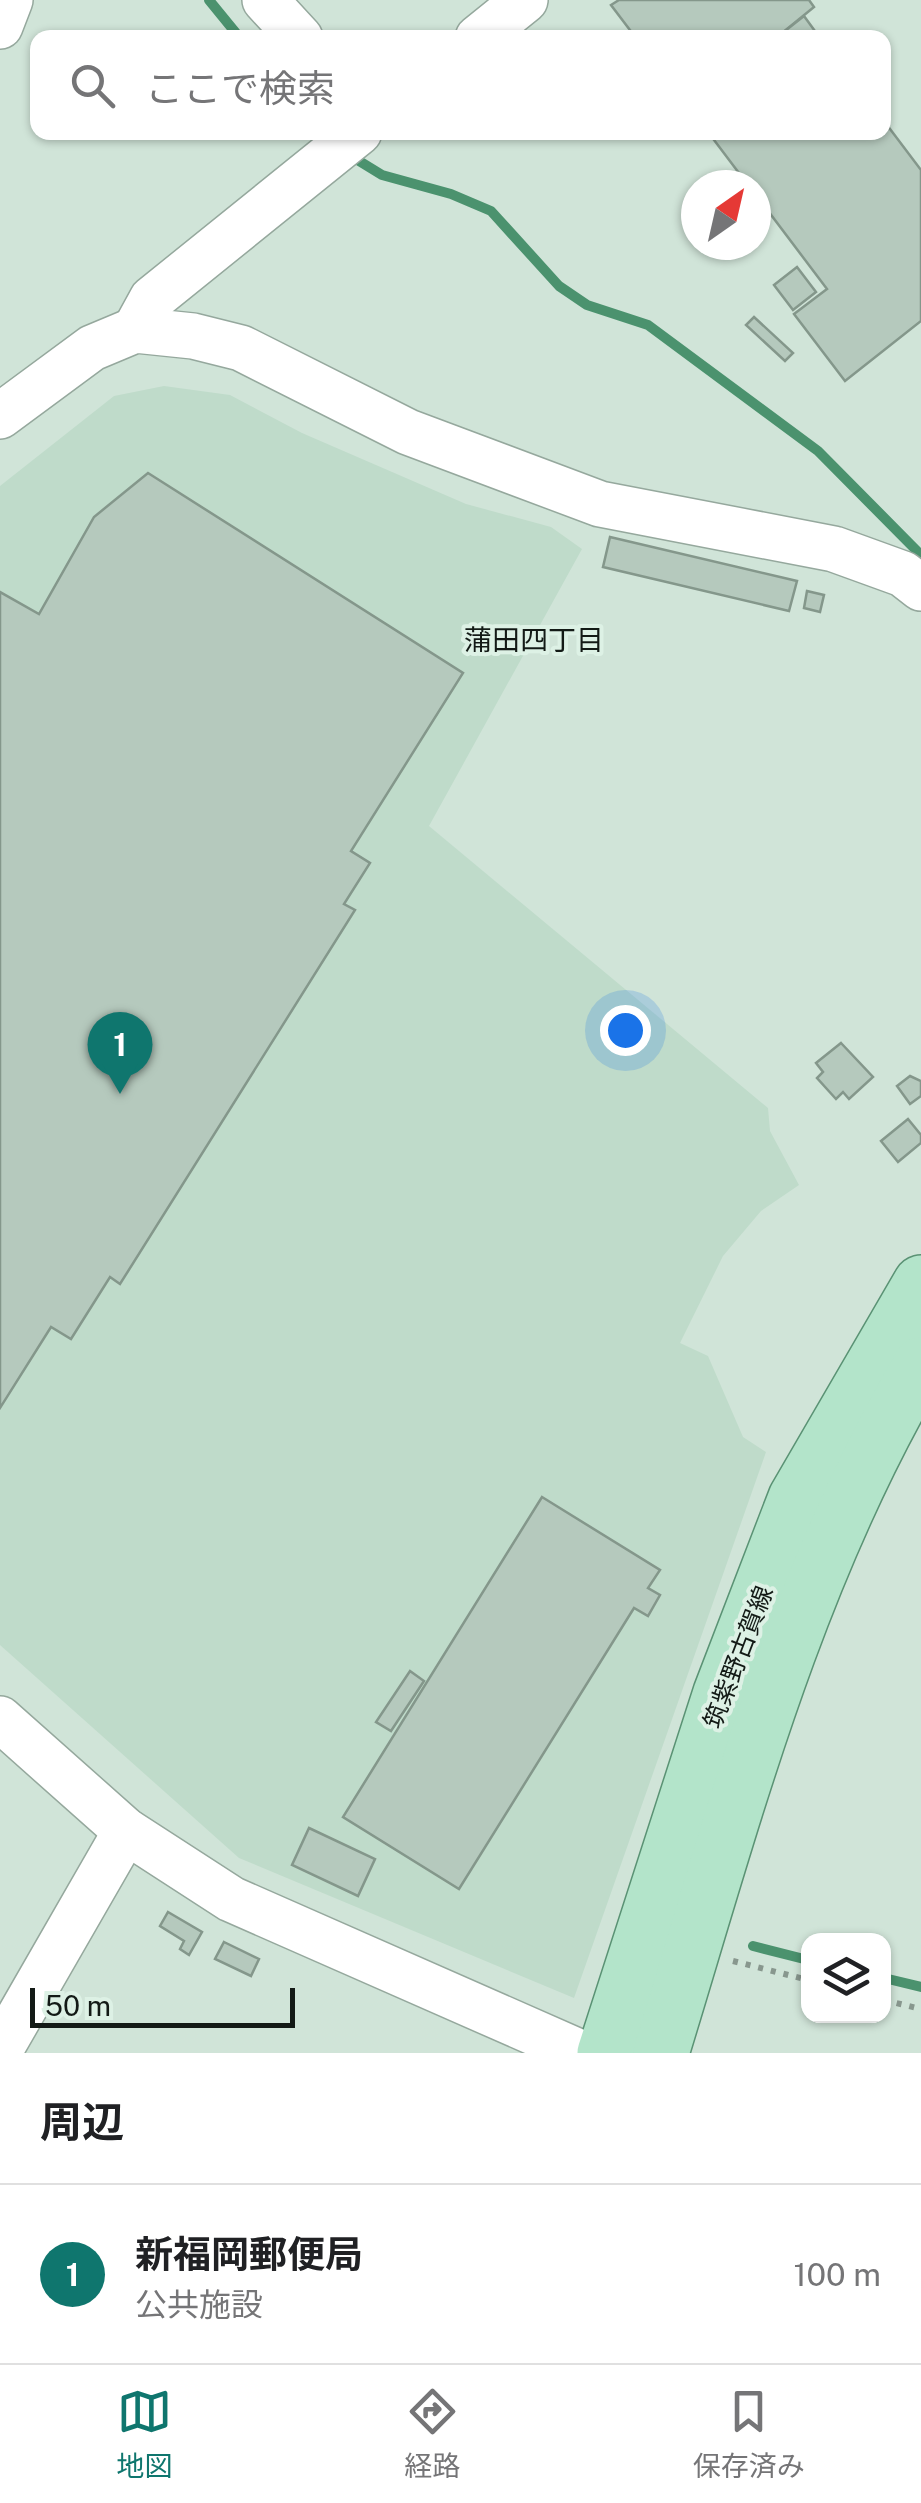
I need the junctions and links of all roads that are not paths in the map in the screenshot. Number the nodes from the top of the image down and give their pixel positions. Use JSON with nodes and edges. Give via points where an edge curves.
{"nodes":[{"id":1,"x":10,"y":0,"type":"edge"},
{"id":2,"x":266,"y":0,"type":"edge"},
{"id":3,"x":525,"y":0,"type":"edge"},
{"id":4,"x":0,"y":26,"type":"edge"},
{"id":5,"x":293,"y":30,"type":"edge"},
{"id":6,"x":488,"y":30,"type":"edge"},
{"id":7,"x":350,"y":140,"type":"edge"},
{"id":8,"x":135,"y":330,"type":"junction"},
{"id":9,"x":0,"y":416,"type":"edge"},
{"id":10,"x":921,"y":588,"type":"edge"},
{"id":11,"x":921,"y":1284,"type":"edge"},
{"id":12,"x":921,"y":1366,"type":"edge"},
{"id":13,"x":0,"y":1719,"type":"edge"},
{"id":14,"x":126,"y":1831,"type":"junction"},
{"id":15,"x":0,"y":2050,"type":"edge"},
{"id":16,"x":580,"y":2053,"type":"edge"},
{"id":17,"x":605,"y":2053,"type":"edge"},
{"id":18,"x":661,"y":2053,"type":"edge"}],
"edges":[{"from":1,"to":4,"type":"street"},
{"from":2,"to":5,"type":"street"},
{"from":3,"to":6,"type":"street"},
{"from":7,"to":8,"type":"street","via":[[152,299]]},
{"from":8,"to":9,"type":"street","via":[[92,348]]},
{"from":8,"to":10,"type":"street","via":[[241,348],[408,432],[600,504],[834,549],[903,574]]},
{"from":11,"to":17,"type":"main road","name":"筑紫野古賀線","via":[[796,1498],[721,1693]]},
{"from":12,"to":18,"type":"main road","name":"筑紫野古賀線","via":[[878,1438],[809,1590]]},
{"from":13,"to":14,"type":"street"},
{"from":14,"to":15,"type":"street"},
{"from":14,"to":16,"type":"street","via":[[231,1899]]}]}
